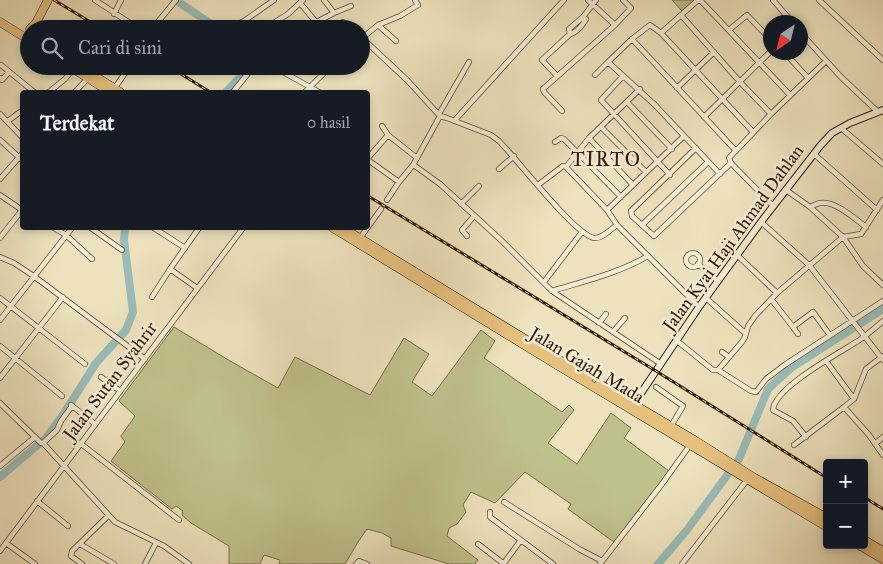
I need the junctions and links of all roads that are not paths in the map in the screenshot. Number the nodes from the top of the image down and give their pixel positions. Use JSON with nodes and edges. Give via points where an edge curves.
{"nodes":[{"id":1,"x":48,"y":0,"type":"edge"},
{"id":2,"x":95,"y":0,"type":"edge"},
{"id":3,"x":107,"y":0,"type":"edge"},
{"id":4,"x":121,"y":0,"type":"edge"},
{"id":5,"x":274,"y":0,"type":"edge"},
{"id":6,"x":324,"y":0,"type":"edge"},
{"id":7,"x":416,"y":0,"type":"edge"},
{"id":8,"x":564,"y":0,"type":"edge"},
{"id":9,"x":588,"y":0,"type":"edge"},
{"id":10,"x":623,"y":0,"type":"edge"},
{"id":11,"x":699,"y":0,"type":"edge"},
{"id":12,"x":773,"y":0,"type":"edge"},
{"id":13,"x":819,"y":0,"type":"edge"},
{"id":14,"x":174,"y":1,"type":"edge"},
{"id":15,"x":302,"y":1,"type":"edge"},
{"id":16,"x":594,"y":2,"type":"edge"},
{"id":17,"x":102,"y":6,"type":"junction"},
{"id":18,"x":351,"y":6,"type":"dead end"},
{"id":19,"x":334,"y":13,"type":"junction"},
{"id":20,"x":114,"y":14,"type":"junction"},
{"id":21,"x":681,"y":15,"type":"junction"},
{"id":22,"x":786,"y":15,"type":"edge"},
{"id":23,"x":0,"y":16,"type":"edge"},
{"id":24,"x":36,"y":20,"type":"edge"},
{"id":25,"x":124,"y":20,"type":"edge"},
{"id":26,"x":159,"y":20,"type":"edge"},
{"id":27,"x":245,"y":20,"type":"edge"},
{"id":28,"x":278,"y":20,"type":"edge"},
{"id":29,"x":315,"y":20,"type":"edge"},
{"id":30,"x":320,"y":20,"type":"edge"},
{"id":31,"x":0,"y":22,"type":"edge"},
{"id":32,"x":378,"y":25,"type":"junction"},
{"id":33,"x":615,"y":25,"type":"junction"},
{"id":34,"x":20,"y":27,"type":"edge"},
{"id":35,"x":20,"y":29,"type":"edge"},
{"id":36,"x":729,"y":30,"type":"junction"},
{"id":37,"x":370,"y":32,"type":"edge"},
{"id":38,"x":763,"y":32,"type":"edge"},
{"id":39,"x":660,"y":33,"type":"junction"},
{"id":40,"x":632,"y":39,"type":"junction"},
{"id":41,"x":396,"y":41,"type":"dead end"},
{"id":42,"x":808,"y":41,"type":"edge"},
{"id":43,"x":370,"y":46,"type":"edge"},
{"id":44,"x":714,"y":52,"type":"junction"},
{"id":45,"x":763,"y":59,"type":"edge"},
{"id":46,"x":791,"y":60,"type":"edge"},
{"id":47,"x":883,"y":60,"type":"edge"},
{"id":48,"x":826,"y":61,"type":"junction"},
{"id":49,"x":469,"y":62,"type":"dead end"},
{"id":50,"x":608,"y":62,"type":"junction"},
{"id":51,"x":759,"y":63,"type":"junction"},
{"id":52,"x":1,"y":65,"type":"edge"},
{"id":53,"x":696,"y":70,"type":"junction"},
{"id":54,"x":9,"y":72,"type":"junction"},
{"id":55,"x":68,"y":75,"type":"edge"},
{"id":56,"x":84,"y":75,"type":"edge"},
{"id":57,"x":87,"y":75,"type":"edge"},
{"id":58,"x":124,"y":75,"type":"edge"},
{"id":59,"x":247,"y":75,"type":"edge"},
{"id":60,"x":289,"y":75,"type":"edge"},
{"id":61,"x":322,"y":75,"type":"edge"},
{"id":62,"x":595,"y":75,"type":"dead end"},
{"id":63,"x":557,"y":76,"type":"junction"},
{"id":64,"x":623,"y":76,"type":"junction"},
{"id":65,"x":0,"y":78,"type":"edge"},
{"id":66,"x":88,"y":78,"type":"junction"},
{"id":67,"x":808,"y":78,"type":"junction"},
{"id":68,"x":740,"y":82,"type":"junction"},
{"id":69,"x":310,"y":86,"type":"junction"},
{"id":70,"x":677,"y":88,"type":"junction"},
{"id":71,"x":640,"y":89,"type":"junction"},
{"id":72,"x":32,"y":90,"type":"edge"},
{"id":73,"x":52,"y":90,"type":"edge"},
{"id":74,"x":77,"y":90,"type":"edge"},
{"id":75,"x":110,"y":90,"type":"edge"},
{"id":76,"x":111,"y":90,"type":"edge"},
{"id":77,"x":115,"y":90,"type":"edge"},
{"id":78,"x":235,"y":90,"type":"edge"},
{"id":79,"x":307,"y":90,"type":"edge"},
{"id":80,"x":316,"y":90,"type":"edge"},
{"id":81,"x":790,"y":95,"type":"junction"},
{"id":82,"x":723,"y":99,"type":"junction"},
{"id":83,"x":627,"y":102,"type":"junction"},
{"id":84,"x":562,"y":111,"type":"dead end"},
{"id":85,"x":881,"y":111,"type":"edge"},
{"id":86,"x":20,"y":112,"type":"dead end"},
{"id":87,"x":0,"y":114,"type":"edge"},
{"id":88,"x":614,"y":114,"type":"junction"},
{"id":89,"x":771,"y":114,"type":"junction"},
{"id":90,"x":440,"y":115,"type":"junction"},
{"id":91,"x":704,"y":117,"type":"junction"},
{"id":92,"x":455,"y":120,"type":"junction"},
{"id":93,"x":8,"y":121,"type":"junction"},
{"id":94,"x":382,"y":126,"type":"dead end"},
{"id":95,"x":601,"y":127,"type":"junction"},
{"id":96,"x":841,"y":128,"type":"junction"},
{"id":97,"x":753,"y":132,"type":"junction"},
{"id":98,"x":20,"y":135,"type":"edge"},
{"id":99,"x":388,"y":135,"type":"junction"},
{"id":100,"x":684,"y":136,"type":"junction"},
{"id":101,"x":589,"y":138,"type":"junction"},
{"id":102,"x":0,"y":140,"type":"edge"},
{"id":103,"x":555,"y":142,"type":"dead end"},
{"id":104,"x":696,"y":148,"type":"junction"},
{"id":105,"x":672,"y":149,"type":"junction"},
{"id":106,"x":736,"y":151,"type":"junction"},
{"id":107,"x":578,"y":154,"type":"junction"},
{"id":108,"x":814,"y":154,"type":"junction"},
{"id":109,"x":20,"y":156,"type":"edge"},
{"id":110,"x":514,"y":156,"type":"junction"},
{"id":111,"x":370,"y":157,"type":"edge"},
{"id":112,"x":20,"y":158,"type":"edge"},
{"id":113,"x":416,"y":158,"type":"junction"},
{"id":114,"x":370,"y":160,"type":"edge"},
{"id":115,"x":658,"y":161,"type":"junction"},
{"id":116,"x":708,"y":162,"type":"junction"},
{"id":117,"x":731,"y":163,"type":"junction"},
{"id":118,"x":412,"y":164,"type":"junction"},
{"id":119,"x":883,"y":164,"type":"edge"},
{"id":120,"x":566,"y":166,"type":"junction"},
{"id":121,"x":499,"y":169,"type":"dead end"},
{"id":122,"x":646,"y":172,"type":"junction"},
{"id":123,"x":670,"y":174,"type":"junction"},
{"id":124,"x":720,"y":174,"type":"junction"},
{"id":125,"x":0,"y":178,"type":"edge"},
{"id":126,"x":399,"y":182,"type":"junction"},
{"id":127,"x":538,"y":185,"type":"junction"},
{"id":128,"x":633,"y":185,"type":"junction"},
{"id":129,"x":478,"y":186,"type":"dead end"},
{"id":130,"x":786,"y":190,"type":"junction"},
{"id":131,"x":0,"y":195,"type":"edge"},
{"id":132,"x":620,"y":197,"type":"junction"},
{"id":133,"x":387,"y":200,"type":"dead end"},
{"id":134,"x":883,"y":200,"type":"edge"},
{"id":135,"x":461,"y":204,"type":"junction"},
{"id":136,"x":773,"y":206,"type":"junction"},
{"id":137,"x":810,"y":207,"type":"junction"},
{"id":138,"x":381,"y":208,"type":"dead end"},
{"id":139,"x":20,"y":209,"type":"edge"},
{"id":140,"x":607,"y":210,"type":"junction"},
{"id":141,"x":877,"y":210,"type":"junction"},
{"id":142,"x":20,"y":213,"type":"edge"},
{"id":143,"x":474,"y":216,"type":"junction"},
{"id":144,"x":761,"y":222,"type":"junction"},
{"id":145,"x":370,"y":224,"type":"edge"},
{"id":146,"x":617,"y":224,"type":"junction"},
{"id":147,"x":642,"y":225,"type":"junction"},
{"id":148,"x":866,"y":227,"type":"junction"},
{"id":149,"x":57,"y":230,"type":"edge"},
{"id":150,"x":70,"y":230,"type":"edge"},
{"id":151,"x":94,"y":230,"type":"edge"},
{"id":152,"x":157,"y":230,"type":"edge"},
{"id":153,"x":198,"y":230,"type":"edge"},
{"id":154,"x":241,"y":230,"type":"edge"},
{"id":155,"x":336,"y":230,"type":"edge"},
{"id":156,"x":346,"y":230,"type":"edge"},
{"id":157,"x":366,"y":230,"type":"edge"},
{"id":158,"x":582,"y":232,"type":"junction"},
{"id":159,"x":66,"y":235,"type":"junction"},
{"id":160,"x":466,"y":236,"type":"dead end"},
{"id":161,"x":843,"y":237,"type":"junction"},
{"id":162,"x":0,"y":238,"type":"edge"},
{"id":163,"x":360,"y":238,"type":"junction"},
{"id":164,"x":185,"y":248,"type":"junction"},
{"id":165,"x":122,"y":250,"type":"dead end"},
{"id":166,"x":648,"y":256,"type":"junction"},
{"id":167,"x":737,"y":256,"type":"junction"},
{"id":168,"x":0,"y":257,"type":"edge"},
{"id":169,"x":92,"y":259,"type":"dead end"},
{"id":170,"x":698,"y":264,"type":"dead end"},
{"id":171,"x":809,"y":265,"type":"junction"},
{"id":172,"x":170,"y":269,"type":"junction"},
{"id":173,"x":35,"y":277,"type":"junction"},
{"id":174,"x":718,"y":281,"type":"junction"},
{"id":175,"x":544,"y":282,"type":"junction"},
{"id":176,"x":883,"y":285,"type":"edge"},
{"id":177,"x":197,"y":288,"type":"junction"},
{"id":178,"x":552,"y":291,"type":"junction"},
{"id":179,"x":776,"y":293,"type":"junction"},
{"id":180,"x":152,"y":296,"type":"dead end"},
{"id":181,"x":63,"y":297,"type":"junction"},
{"id":182,"x":0,"y":298,"type":"edge"},
{"id":183,"x":706,"y":298,"type":"junction"},
{"id":184,"x":771,"y":299,"type":"junction"},
{"id":185,"x":883,"y":301,"type":"edge"},
{"id":186,"x":11,"y":306,"type":"junction"},
{"id":187,"x":699,"y":307,"type":"junction"},
{"id":188,"x":606,"y":314,"type":"dead end"},
{"id":189,"x":625,"y":318,"type":"dead end"},
{"id":190,"x":0,"y":320,"type":"edge"},
{"id":191,"x":853,"y":321,"type":"junction"},
{"id":192,"x":883,"y":322,"type":"edge"},
{"id":193,"x":599,"y":323,"type":"junction"},
{"id":194,"x":793,"y":326,"type":"junction"},
{"id":195,"x":39,"y":328,"type":"junction"},
{"id":196,"x":613,"y":332,"type":"junction"},
{"id":197,"x":745,"y":333,"type":"junction"},
{"id":198,"x":798,"y":334,"type":"dead end"},
{"id":199,"x":829,"y":334,"type":"junction"},
{"id":200,"x":864,"y":337,"type":"junction"},
{"id":201,"x":676,"y":340,"type":"junction"},
{"id":202,"x":0,"y":346,"type":"edge"},
{"id":203,"x":722,"y":352,"type":"dead end"},
{"id":204,"x":729,"y":357,"type":"junction"},
{"id":205,"x":145,"y":358,"type":"junction"},
{"id":206,"x":882,"y":358,"type":"edge"},
{"id":207,"x":16,"y":359,"type":"junction"},
{"id":208,"x":826,"y":361,"type":"junction"},
{"id":209,"x":85,"y":364,"type":"dead end"},
{"id":210,"x":660,"y":364,"type":"junction"},
{"id":211,"x":718,"y":370,"type":"junction"},
{"id":212,"x":100,"y":377,"type":"dead end"},
{"id":213,"x":0,"y":378,"type":"edge"},
{"id":214,"x":594,"y":384,"type":"junction"},
{"id":215,"x":656,"y":387,"type":"dead end"},
{"id":216,"x":120,"y":391,"type":"junction"},
{"id":217,"x":62,"y":396,"type":"dead end"},
{"id":218,"x":854,"y":399,"type":"junction"},
{"id":219,"x":0,"y":403,"type":"edge"},
{"id":220,"x":632,"y":406,"type":"junction"},
{"id":221,"x":844,"y":407,"type":"junction"},
{"id":222,"x":95,"y":424,"type":"junction"},
{"id":223,"x":671,"y":426,"type":"junction"},
{"id":224,"x":883,"y":436,"type":"edge"},
{"id":225,"x":35,"y":437,"type":"junction"},
{"id":226,"x":806,"y":437,"type":"junction"},
{"id":227,"x":42,"y":443,"type":"junction"},
{"id":228,"x":80,"y":443,"type":"junction"},
{"id":229,"x":875,"y":444,"type":"junction"},
{"id":230,"x":690,"y":445,"type":"junction"},
{"id":231,"x":794,"y":445,"type":"dead end"},
{"id":232,"x":883,"y":454,"type":"edge"},
{"id":233,"x":725,"y":464,"type":"junction"},
{"id":234,"x":63,"y":465,"type":"junction"},
{"id":235,"x":0,"y":466,"type":"edge"},
{"id":236,"x":741,"y":473,"type":"junction"},
{"id":237,"x":747,"y":480,"type":"junction"},
{"id":238,"x":37,"y":501,"type":"junction"},
{"id":239,"x":504,"y":502,"type":"dead end"},
{"id":240,"x":490,"y":512,"type":"dead end"},
{"id":241,"x":108,"y":516,"type":"junction"},
{"id":242,"x":823,"y":516,"type":"edge"},
{"id":243,"x":179,"y":520,"type":"dead end"},
{"id":244,"x":823,"y":525,"type":"edge"},
{"id":245,"x":68,"y":526,"type":"dead end"},
{"id":246,"x":521,"y":540,"type":"junction"},
{"id":247,"x":6,"y":543,"type":"junction"},
{"id":248,"x":156,"y":543,"type":"junction"},
{"id":249,"x":868,"y":543,"type":"edge"},
{"id":250,"x":80,"y":544,"type":"junction"},
{"id":251,"x":478,"y":544,"type":"dead end"},
{"id":252,"x":866,"y":549,"type":"edge"},
{"id":253,"x":0,"y":552,"type":"edge"},
{"id":254,"x":883,"y":552,"type":"edge"},
{"id":255,"x":883,"y":559,"type":"edge"},
{"id":256,"x":600,"y":563,"type":"edge"},
{"id":257,"x":35,"y":564,"type":"edge"},
{"id":258,"x":82,"y":564,"type":"edge"},
{"id":259,"x":114,"y":564,"type":"edge"},
{"id":260,"x":145,"y":564,"type":"edge"},
{"id":261,"x":188,"y":564,"type":"edge"},
{"id":262,"x":356,"y":564,"type":"edge"},
{"id":263,"x":367,"y":564,"type":"edge"},
{"id":264,"x":504,"y":564,"type":"edge"},
{"id":265,"x":551,"y":564,"type":"edge"},
{"id":266,"x":682,"y":564,"type":"edge"}],
"edges":[{"from":1,"to":24,"type":"highway"},
{"from":2,"to":17,"type":"street"},
{"from":3,"to":17,"type":"street"},
{"from":4,"to":20,"type":"street"},
{"from":5,"to":27,"type":"street"},
{"from":6,"to":19,"type":"street"},
{"from":7,"to":32,"type":"street","via":[[418,5]]},
{"from":8,"to":92,"type":"street"},
{"from":9,"to":16,"type":"street"},
{"from":10,"to":33,"type":"street","via":[[631,8]]},
{"from":11,"to":21,"type":"street"},
{"from":11,"to":36,"type":"street"},
{"from":12,"to":22,"type":"street"},
{"from":13,"to":47,"type":"street"},
{"from":14,"to":26,"type":"street"},
{"from":15,"to":28,"type":"street"},
{"from":15,"to":29,"type":"street"},
{"from":16,"to":33,"type":"street"},
{"from":16,"to":63,"type":"street","via":[[583,17],[586,19],[584,23],[542,60]]},
{"from":17,"to":20,"type":"street"},
{"from":18,"to":19,"type":"street"},
{"from":19,"to":30,"type":"street"},
{"from":20,"to":25,"type":"street"},
{"from":21,"to":39,"type":"street"},
{"from":21,"to":44,"type":"street"},
{"from":23,"to":34,"type":"highway"},
{"from":31,"to":35,"type":"highway"},
{"from":32,"to":37,"type":"street"},
{"from":32,"to":41,"type":"street"},
{"from":33,"to":63,"type":"street"},
{"from":36,"to":38,"type":"street","via":[[747,15]]},
{"from":36,"to":51,"type":"street"},
{"from":39,"to":40,"type":"street","via":[[650,25]]},
{"from":39,"to":53,"type":"street"},
{"from":40,"to":50,"type":"street"},
{"from":40,"to":70,"type":"street"},
{"from":42,"to":48,"type":"street"},
{"from":43,"to":90,"type":"street"},
{"from":44,"to":53,"type":"street"},
{"from":44,"to":68,"type":"street"},
{"from":45,"to":51,"type":"street"},
{"from":46,"to":67,"type":"street"},
{"from":48,"to":67,"type":"street"},
{"from":48,"to":85,"type":"street"},
{"from":49,"to":90,"type":"street"},
{"from":50,"to":62,"type":"street"},
{"from":50,"to":64,"type":"street"},
{"from":51,"to":68,"type":"street"},
{"from":51,"to":81,"type":"street"},
{"from":52,"to":54,"type":"street"},
{"from":53,"to":70,"type":"street"},
{"from":53,"to":82,"type":"street"},
{"from":54,"to":65,"type":"street","via":[[2,80]]},
{"from":54,"to":72,"type":"street"},
{"from":55,"to":73,"type":"street"},
{"from":56,"to":66,"type":"highway"},
{"from":57,"to":76,"type":"highway"},
{"from":58,"to":77,"type":"street"},
{"from":59,"to":78,"type":"street"},
{"from":60,"to":69,"type":"street"},
{"from":61,"to":69,"type":"street"},
{"from":63,"to":84,"type":"street","via":[[543,90]]},
{"from":64,"to":71,"type":"street"},
{"from":64,"to":88,"type":"street","via":[[601,100]]},
{"from":66,"to":74,"type":"street"},
{"from":66,"to":75,"type":"highway"},
{"from":67,"to":81,"type":"street"},
{"from":68,"to":82,"type":"street"},
{"from":68,"to":89,"type":"street"},
{"from":69,"to":79,"type":"street"},
{"from":69,"to":80,"type":"street"},
{"from":70,"to":91,"type":"street"},
{"from":71,"to":83,"type":"street"},
{"from":71,"to":100,"type":"street"},
{"from":81,"to":89,"type":"street"},
{"from":82,"to":91,"type":"street"},
{"from":82,"to":97,"type":"street"},
{"from":83,"to":88,"type":"street"},
{"from":83,"to":105,"type":"street"},
{"from":85,"to":96,"type":"street","name":"Jalan Kyai Haji Ahmad Dahlan"},
{"from":86,"to":93,"type":"street"},
{"from":87,"to":93,"type":"street"},
{"from":88,"to":95,"type":"street"},
{"from":88,"to":115,"type":"street"},
{"from":89,"to":97,"type":"street"},
{"from":90,"to":92,"type":"street"},
{"from":90,"to":113,"type":"street"},
{"from":91,"to":106,"type":"street"},
{"from":92,"to":110,"type":"street","via":[[491,135]]},
{"from":93,"to":98,"type":"street"},
{"from":94,"to":99,"type":"street"},
{"from":95,"to":101,"type":"street"},
{"from":95,"to":122,"type":"street"},
{"from":96,"to":108,"type":"street","name":"Jalan Kyai Haji Ahmad Dahlan","via":[[832,133]]},
{"from":96,"to":119,"type":"street"},
{"from":97,"to":106,"type":"street"},
{"from":99,"to":111,"type":"street"},
{"from":99,"to":113,"type":"street"},
{"from":100,"to":104,"type":"street"},
{"from":100,"to":105,"type":"street"},
{"from":101,"to":107,"type":"street"},
{"from":101,"to":128,"type":"street"},
{"from":102,"to":109,"type":"street"},
{"from":103,"to":107,"type":"street","via":[[562,138]]},
{"from":104,"to":116,"type":"street"},
{"from":104,"to":123,"type":"street"},
{"from":105,"to":115,"type":"street"},
{"from":106,"to":117,"type":"street","via":[[729,158]]},
{"from":107,"to":120,"type":"street"},
{"from":107,"to":132,"type":"street"},
{"from":108,"to":130,"type":"street","name":"Jalan Kyai Haji Ahmad Dahlan"},
{"from":108,"to":141,"type":"street"},
{"from":110,"to":121,"type":"street"},
{"from":110,"to":127,"type":"street"},
{"from":112,"to":125,"type":"street"},
{"from":113,"to":118,"type":"street"},
{"from":114,"to":126,"type":"street"},
{"from":115,"to":122,"type":"street"},
{"from":115,"to":123,"type":"street"},
{"from":116,"to":124,"type":"street"},
{"from":116,"to":147,"type":"street"},
{"from":117,"to":124,"type":"street"},
{"from":117,"to":136,"type":"street"},
{"from":118,"to":126,"type":"street"},
{"from":118,"to":135,"type":"street"},
{"from":120,"to":127,"type":"street"},
{"from":120,"to":140,"type":"street"},
{"from":122,"to":128,"type":"street"},
{"from":123,"to":147,"type":"street","via":[[632,209],[631,214]]},
{"from":124,"to":147,"type":"street","via":[[656,236]]},
{"from":126,"to":133,"type":"street"},
{"from":127,"to":158,"type":"street"},
{"from":128,"to":132,"type":"street"},
{"from":129,"to":135,"type":"street"},
{"from":130,"to":136,"type":"street","name":"Jalan Kyai Haji Ahmad Dahlan"},
{"from":130,"to":137,"type":"street"},
{"from":131,"to":139,"type":"street"},
{"from":132,"to":140,"type":"street"},
{"from":134,"to":141,"type":"street"},
{"from":135,"to":143,"type":"street"},
{"from":136,"to":144,"type":"street","name":"Jalan Kyai Haji Ahmad Dahlan"},
{"from":137,"to":148,"type":"street","via":[[819,203],[829,204]]},
{"from":137,"to":161,"type":"street"},
{"from":138,"to":145,"type":"street"},
{"from":140,"to":146,"type":"street"},
{"from":141,"to":148,"type":"street"},
{"from":142,"to":162,"type":"street"},
{"from":143,"to":160,"type":"street","via":[[462,230]]},
{"from":143,"to":175,"type":"street"},
{"from":144,"to":167,"type":"street","name":"Jalan Kyai Haji Ahmad Dahlan"},
{"from":144,"to":171,"type":"street"},
{"from":146,"to":158,"type":"street","via":[[600,237]]},
{"from":146,"to":166,"type":"street"},
{"from":148,"to":161,"type":"street","via":[[860,235]]},
{"from":149,"to":159,"type":"street"},
{"from":150,"to":159,"type":"street"},
{"from":151,"to":165,"type":"street"},
{"from":152,"to":164,"type":"street"},
{"from":153,"to":164,"type":"street"},
{"from":154,"to":177,"type":"street","name":"Jalan Sutan Syahrir"},
{"from":155,"to":214,"type":"highway","name":"Jalan Gajah Mada"},
{"from":156,"to":163,"type":"highway","name":"Jalan Gajah Mada"},
{"from":157,"to":163,"type":"street"},
{"from":158,"to":175,"type":"street"},
{"from":159,"to":169,"type":"street"},
{"from":159,"to":173,"type":"street"},
{"from":161,"to":171,"type":"street"},
{"from":161,"to":176,"type":"street","via":[[863,266]]},
{"from":163,"to":214,"type":"highway","name":"Jalan Gajah Mada"},
{"from":164,"to":172,"type":"street"},
{"from":166,"to":178,"type":"street","via":[[619,270]]},
{"from":166,"to":187,"type":"street"},
{"from":167,"to":174,"type":"street","name":"Jalan Kyai Haji Ahmad Dahlan"},
{"from":167,"to":179,"type":"street"},
{"from":168,"to":173,"type":"street"},
{"from":170,"to":174,"type":"street"},
{"from":171,"to":179,"type":"street"},
{"from":171,"to":191,"type":"street"},
{"from":172,"to":177,"type":"street"},
{"from":172,"to":180,"type":"street"},
{"from":173,"to":181,"type":"street"},
{"from":173,"to":186,"type":"street"},
{"from":174,"to":183,"type":"street","name":"Jalan Kyai Haji Ahmad Dahlan"},
{"from":175,"to":178,"type":"street"},
{"from":177,"to":205,"type":"street","name":"Jalan Sutan Syahrir"},
{"from":178,"to":193,"type":"street"},
{"from":179,"to":184,"type":"street"},
{"from":181,"to":195,"type":"street"},
{"from":181,"to":205,"type":"street"},
{"from":182,"to":186,"type":"street"},
{"from":183,"to":187,"type":"street","name":"Jalan Kyai Haji Ahmad Dahlan"},
{"from":183,"to":197,"type":"street"},
{"from":184,"to":194,"type":"street"},
{"from":184,"to":197,"type":"street"},
{"from":185,"to":191,"type":"street"},
{"from":186,"to":190,"type":"street"},
{"from":186,"to":195,"type":"street"},
{"from":187,"to":201,"type":"street","name":"Jalan Kyai Haji Ahmad Dahlan"},
{"from":188,"to":193,"type":"street"},
{"from":189,"to":196,"type":"street"},
{"from":191,"to":199,"type":"street"},
{"from":191,"to":200,"type":"street"},
{"from":192,"to":200,"type":"street"},
{"from":193,"to":196,"type":"street"},
{"from":194,"to":198,"type":"street"},
{"from":194,"to":199,"type":"street","via":[[813,312]]},
{"from":195,"to":207,"type":"street"},
{"from":195,"to":209,"type":"street"},
{"from":196,"to":210,"type":"street"},
{"from":197,"to":204,"type":"street"},
{"from":199,"to":211,"type":"street","via":[[769,376],[756,392]]},
{"from":200,"to":206,"type":"street"},
{"from":200,"to":208,"type":"street"},
{"from":201,"to":210,"type":"street","name":"Jalan Kyai Haji Ahmad Dahlan"},
{"from":201,"to":211,"type":"street","via":[[713,370]]},
{"from":202,"to":207,"type":"street"},
{"from":203,"to":204,"type":"street"},
{"from":204,"to":211,"type":"street"},
{"from":205,"to":216,"type":"street","name":"Jalan Sutan Syahrir"},
{"from":206,"to":218,"type":"street","via":[[866,369]]},
{"from":207,"to":213,"type":"street"},
{"from":207,"to":217,"type":"street"},
{"from":208,"to":218,"type":"street"},
{"from":208,"to":226,"type":"street","via":[[790,385],[772,408],[793,421]]},
{"from":210,"to":220,"type":"street","name":"Jalan Kyai Haji Ahmad Dahlan"},
{"from":212,"to":216,"type":"street"},
{"from":214,"to":220,"type":"highway","name":"Jalan Gajah Mada"},
{"from":215,"to":223,"type":"street","via":[[683,406]]},
{"from":216,"to":222,"type":"street","name":"Jalan Sutan Syahrir"},
{"from":218,"to":221,"type":"street"},
{"from":219,"to":225,"type":"street"},
{"from":220,"to":223,"type":"highway","name":"Jalan Gajah Mada"},
{"from":220,"to":230,"type":"highway","name":"Jalan Gajah Mada"},
{"from":221,"to":226,"type":"street"},
{"from":221,"to":229,"type":"street"},
{"from":222,"to":227,"type":"street","via":[[71,405],[58,430]]},
{"from":222,"to":228,"type":"street","name":"Jalan Sutan Syahrir"},
{"from":223,"to":233,"type":"highway","name":"Jalan Gajah Mada"},
{"from":224,"to":229,"type":"street"},
{"from":225,"to":227,"type":"street"},
{"from":225,"to":235,"type":"street"},
{"from":226,"to":231,"type":"street"},
{"from":227,"to":234,"type":"street"},
{"from":228,"to":234,"type":"street","name":"Jalan Sutan Syahrir"},
{"from":228,"to":243,"type":"street"},
{"from":229,"to":232,"type":"street"},
{"from":230,"to":233,"type":"highway","name":"Jalan Gajah Mada"},
{"from":230,"to":256,"type":"street"},
{"from":233,"to":236,"type":"highway","name":"Jalan Gajah Mada"},
{"from":234,"to":238,"type":"street","name":"Jalan Sutan Syahrir"},
{"from":234,"to":241,"type":"street"},
{"from":236,"to":237,"type":"highway","name":"Jalan Gajah Mada"},
{"from":236,"to":242,"type":"highway","name":"Jalan Gajah Mada"},
{"from":237,"to":244,"type":"highway","name":"Jalan Gajah Mada"},
{"from":237,"to":266,"type":"street"},
{"from":238,"to":245,"type":"street"},
{"from":238,"to":247,"type":"street","name":"Jalan Sutan Syahrir"},
{"from":239,"to":256,"type":"street"},
{"from":240,"to":246,"type":"street","via":[[490,517]]},
{"from":241,"to":248,"type":"street"},
{"from":241,"to":250,"type":"street"},
{"from":246,"to":264,"type":"street"},
{"from":246,"to":265,"type":"street"},
{"from":247,"to":253,"type":"street","name":"Jalan Sutan Syahrir"},
{"from":247,"to":257,"type":"street"},
{"from":248,"to":260,"type":"street"},
{"from":248,"to":261,"type":"street","via":[[173,551]]},
{"from":249,"to":254,"type":"highway"},
{"from":250,"to":258,"type":"street","via":[[71,555]]},
{"from":250,"to":259,"type":"street"},
{"from":251,"to":264,"type":"street"},
{"from":252,"to":255,"type":"highway"},
{"from":262,"to":263,"type":"street","via":[[358,561]]}]}
